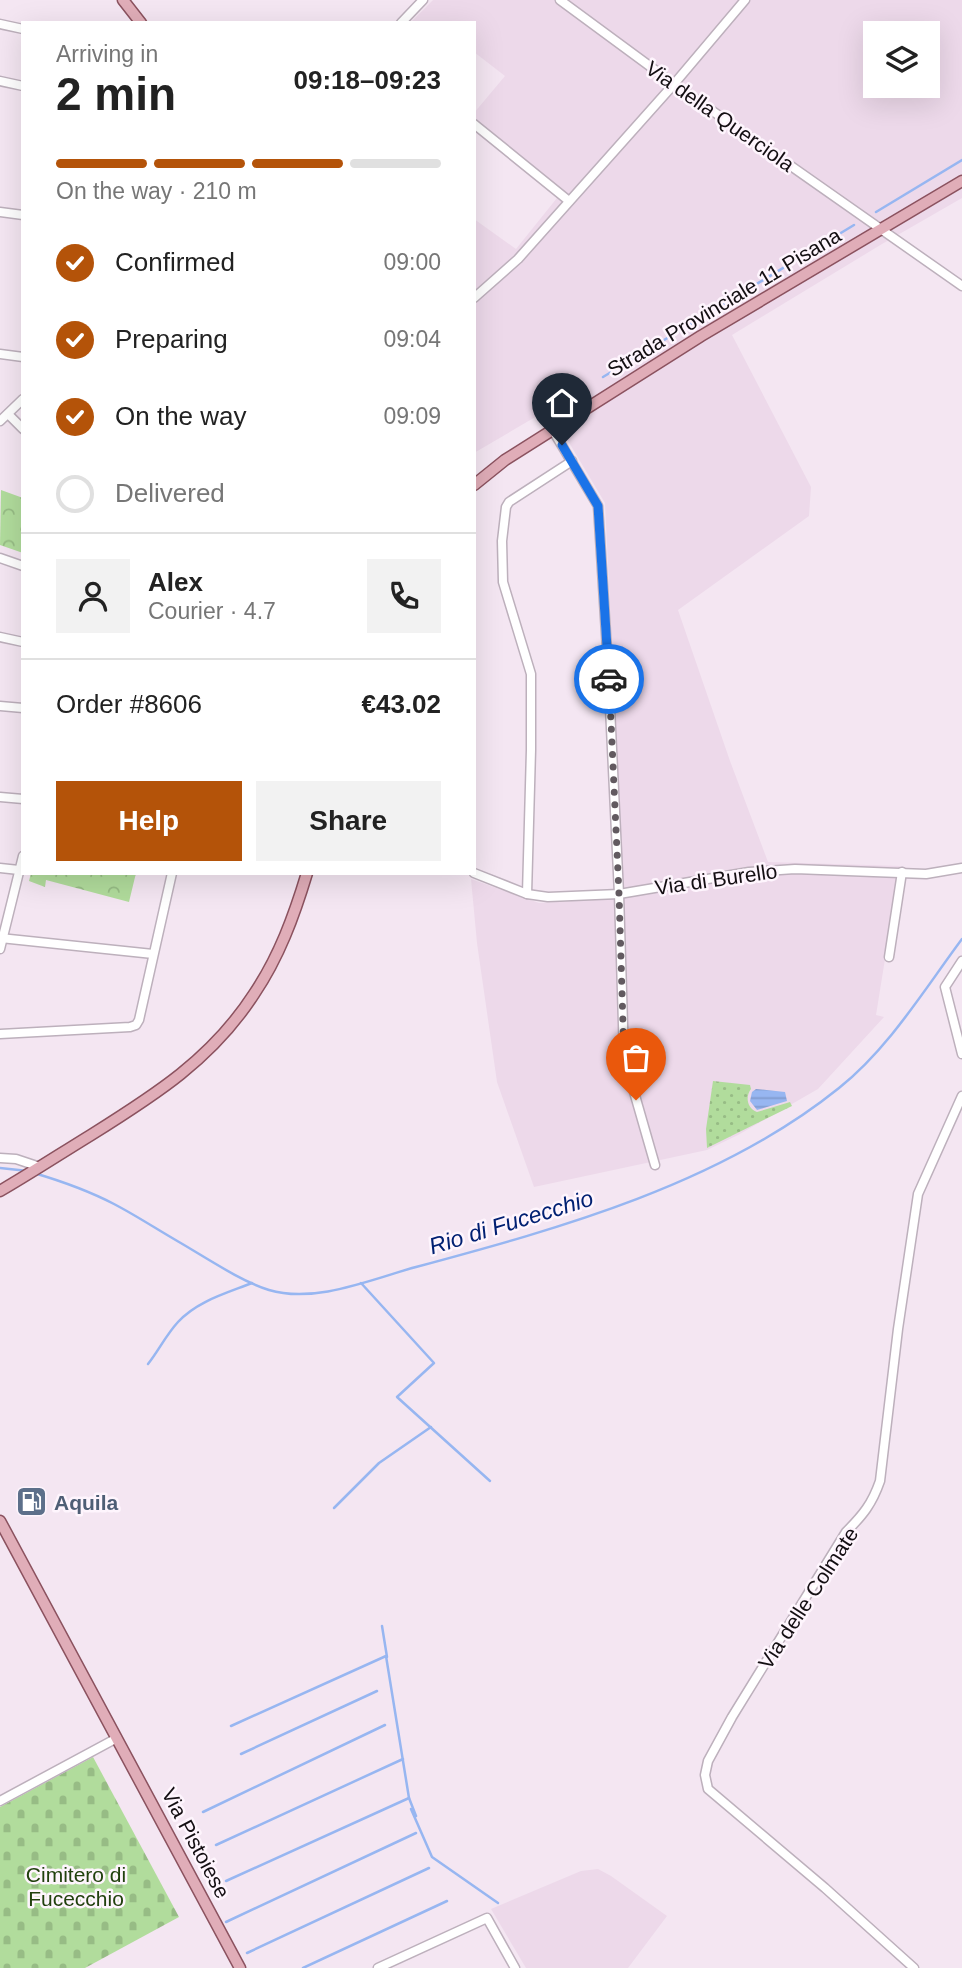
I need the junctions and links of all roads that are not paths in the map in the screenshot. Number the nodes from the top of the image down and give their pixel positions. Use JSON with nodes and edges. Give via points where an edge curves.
{"nodes":[{"id":1,"x":123,"y":0,"type":"edge"},
{"id":2,"x":424,"y":0,"type":"edge"},
{"id":3,"x":559,"y":0,"type":"edge"},
{"id":4,"x":745,"y":0,"type":"edge"},
{"id":5,"x":139,"y":21,"type":"edge"},
{"id":6,"x":403,"y":21,"type":"edge"},
{"id":7,"x":0,"y":24,"type":"edge"},
{"id":8,"x":21,"y":29,"type":"edge"},
{"id":9,"x":0,"y":81,"type":"edge"},
{"id":10,"x":674,"y":84,"type":"junction"},
{"id":11,"x":21,"y":86,"type":"edge"},
{"id":12,"x":476,"y":126,"type":"edge"},
{"id":13,"x":962,"y":181,"type":"edge"},
{"id":14,"x":569,"y":201,"type":"junction"},
{"id":15,"x":0,"y":212,"type":"edge"},
{"id":16,"x":21,"y":215,"type":"edge"},
{"id":17,"x":882,"y":230,"type":"junction"},
{"id":18,"x":962,"y":286,"type":"edge"},
{"id":19,"x":476,"y":296,"type":"edge"},
{"id":20,"x":0,"y":354,"type":"edge"},
{"id":21,"x":21,"y":357,"type":"edge"},
{"id":22,"x":21,"y":401,"type":"edge"},
{"id":23,"x":8,"y":414,"type":"junction"},
{"id":24,"x":0,"y":421,"type":"edge"},
{"id":25,"x":21,"y":427,"type":"edge"},
{"id":26,"x":552,"y":429,"type":"junction"},
{"id":27,"x":572,"y":461,"type":"junction"},
{"id":28,"x":476,"y":483,"type":"edge"},
{"id":29,"x":0,"y":558,"type":"edge"},
{"id":30,"x":21,"y":565,"type":"edge"},
{"id":31,"x":0,"y":637,"type":"edge"},
{"id":32,"x":21,"y":642,"type":"edge"},
{"id":33,"x":0,"y":706,"type":"edge"},
{"id":34,"x":21,"y":708,"type":"edge"},
{"id":35,"x":0,"y":797,"type":"edge"},
{"id":36,"x":21,"y":799,"type":"edge"},
{"id":37,"x":21,"y":863,"type":"edge"},
{"id":38,"x":0,"y":868,"type":"edge"},
{"id":39,"x":962,"y":868,"type":"edge"},
{"id":40,"x":19,"y":870,"type":"junction"},
{"id":41,"x":902,"y":872,"type":"junction"},
{"id":42,"x":476,"y":874,"type":"edge"},
{"id":43,"x":172,"y":875,"type":"edge"},
{"id":44,"x":306,"y":875,"type":"edge"},
{"id":45,"x":527,"y":894,"type":"junction"},
{"id":46,"x":619,"y":894,"type":"junction"},
{"id":47,"x":1,"y":938,"type":"edge"},
{"id":48,"x":0,"y":949,"type":"edge"},
{"id":49,"x":153,"y":954,"type":"junction"},
{"id":50,"x":889,"y":957,"type":"dead end"},
{"id":51,"x":962,"y":961,"type":"edge"},
{"id":52,"x":0,"y":1034,"type":"edge"},
{"id":53,"x":962,"y":1054,"type":"edge"},
{"id":54,"x":962,"y":1096,"type":"edge"},
{"id":55,"x":0,"y":1158,"type":"edge"},
{"id":56,"x":43,"y":1165,"type":"junction"},
{"id":57,"x":655,"y":1165,"type":"dead end"},
{"id":58,"x":0,"y":1191,"type":"edge"},
{"id":59,"x":0,"y":1521,"type":"edge"},
{"id":60,"x":117,"y":1738,"type":"junction"},
{"id":61,"x":0,"y":1801,"type":"edge"},
{"id":62,"x":402,"y":1957,"type":"junction"},
{"id":63,"x":240,"y":1968,"type":"edge"},
{"id":64,"x":378,"y":1968,"type":"edge"},
{"id":65,"x":407,"y":1968,"type":"edge"},
{"id":66,"x":515,"y":1968,"type":"edge"},
{"id":67,"x":914,"y":1968,"type":"edge"}],
"edges":[{"from":1,"to":5,"type":"main road"},
{"from":2,"to":6,"type":"street"},
{"from":3,"to":10,"type":"street","name":"Via della Querciola"},
{"from":4,"to":10,"type":"street"},
{"from":7,"to":8,"type":"street"},
{"from":9,"to":11,"type":"street"},
{"from":10,"to":14,"type":"street"},
{"from":10,"to":17,"type":"street","name":"Via della Querciola"},
{"from":12,"to":14,"type":"street"},
{"from":13,"to":17,"type":"main road","name":"Strada Provinciale 11 Pisana"},
{"from":14,"to":19,"type":"street","via":[[518,259]]},
{"from":15,"to":16,"type":"street"},
{"from":17,"to":18,"type":"street","name":"Via della Querciola"},
{"from":17,"to":26,"type":"main road","name":"Strada Provinciale 11 Pisana"},
{"from":20,"to":21,"type":"street"},
{"from":22,"to":23,"type":"street"},
{"from":23,"to":24,"type":"street"},
{"from":23,"to":25,"type":"street"},
{"from":26,"to":27,"type":"street"},
{"from":26,"to":28,"type":"main road","name":"Strada Provinciale 11 Pisana"},
{"from":27,"to":45,"type":"street","via":[[509,502],[502,541],[503,582],[531,674]]},
{"from":27,"to":46,"type":"street","via":[[598,506]]},
{"from":29,"to":30,"type":"street"},
{"from":31,"to":32,"type":"street"},
{"from":33,"to":34,"type":"street"},
{"from":35,"to":36,"type":"street"},
{"from":37,"to":40,"type":"street"},
{"from":38,"to":40,"type":"street"},
{"from":39,"to":41,"type":"street","name":"Via di Burello","via":[[926,874]]},
{"from":40,"to":47,"type":"street"},
{"from":41,"to":46,"type":"street","name":"Via di Burello","via":[[749,872]]},
{"from":41,"to":50,"type":"street"},
{"from":42,"to":45,"type":"street","name":"Via di Burello"},
{"from":43,"to":49,"type":"street"},
{"from":44,"to":56,"type":"main road","via":[[282,944],[231,1026],[174,1080]]},
{"from":45,"to":46,"type":"street","name":"Via di Burello"},
{"from":46,"to":57,"type":"street","via":[[624,1057]]},
{"from":47,"to":48,"type":"street"},
{"from":47,"to":49,"type":"street"},
{"from":49,"to":52,"type":"street","via":[[134,1026]]},
{"from":51,"to":53,"type":"street","via":[[945,987]]},
{"from":54,"to":67,"type":"street","name":"Via delle Colmate","via":[[918,1194],[880,1481],[873,1500],[846,1532],[732,1717],[705,1775],[708,1788]]},
{"from":55,"to":56,"type":"street"},
{"from":56,"to":58,"type":"main road"},
{"from":59,"to":60,"type":"main road","name":"Via Pistoiese"},
{"from":60,"to":61,"type":"street"},
{"from":60,"to":63,"type":"main road","name":"Via Pistoiese"},
{"from":62,"to":64,"type":"street"},
{"from":62,"to":65,"type":"street"},
{"from":62,"to":66,"type":"street","via":[[487,1918]]}]}
